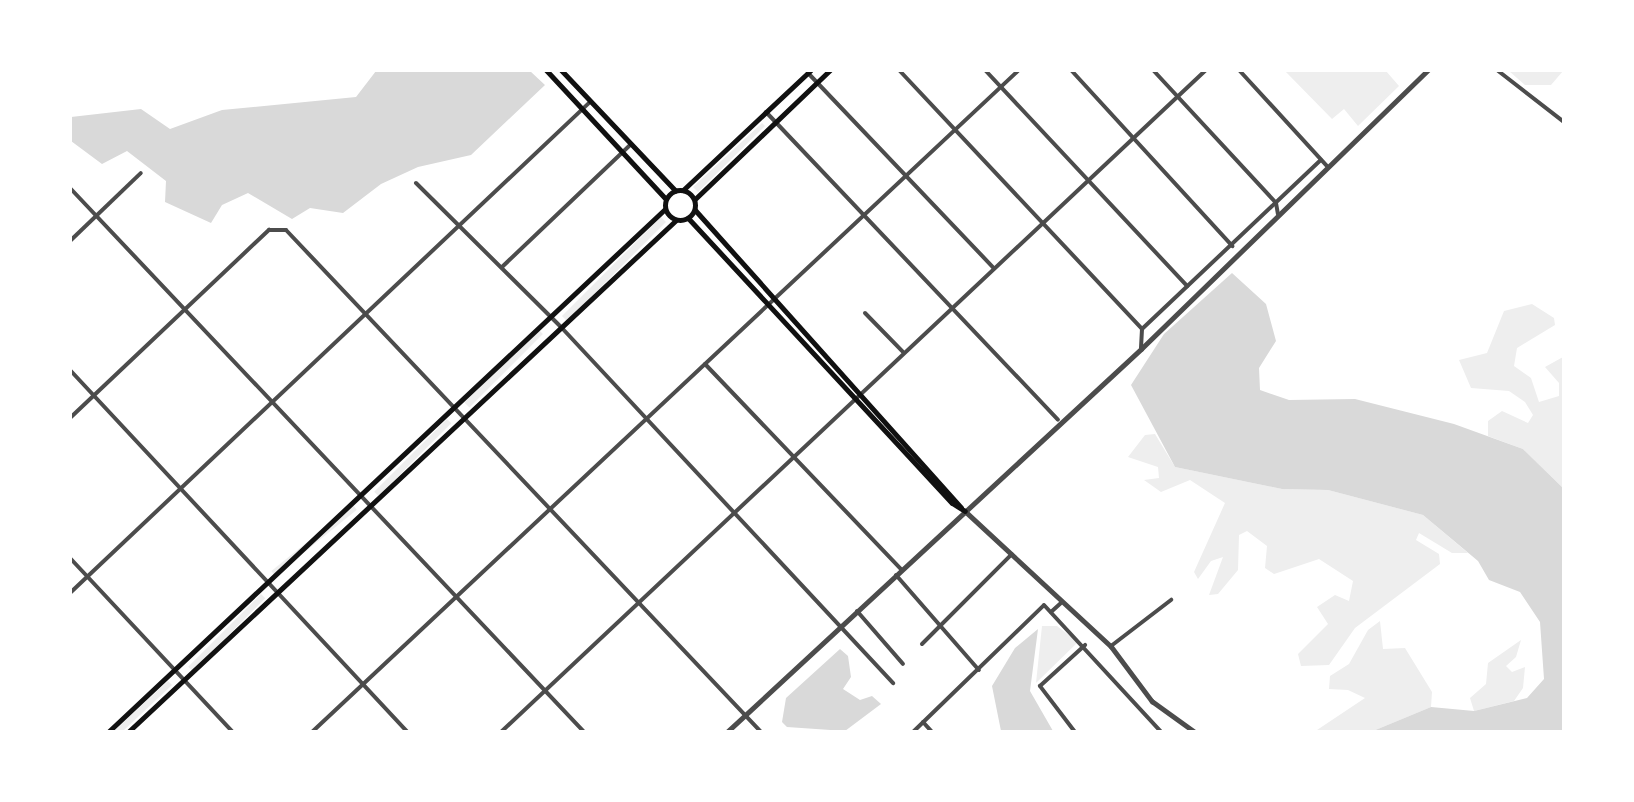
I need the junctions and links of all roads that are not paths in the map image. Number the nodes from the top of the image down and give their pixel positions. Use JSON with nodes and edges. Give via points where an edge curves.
{"nodes":[{"id":1,"x":546,"y":70,"type":"edge"},
{"id":2,"x":561,"y":70,"type":"edge"},
{"id":3,"x":830,"y":70,"type":"edge"},
{"id":4,"x":898,"y":70,"type":"edge"},
{"id":5,"x":985,"y":70,"type":"edge"},
{"id":6,"x":1019,"y":70,"type":"edge"},
{"id":7,"x":1071,"y":70,"type":"edge"},
{"id":8,"x":1152,"y":70,"type":"edge"},
{"id":9,"x":1206,"y":70,"type":"edge"},
{"id":10,"x":1239,"y":70,"type":"edge"},
{"id":11,"x":1428,"y":70,"type":"edge"},
{"id":12,"x":1497,"y":70,"type":"edge"},
{"id":13,"x":809,"y":72,"type":"edge"},
{"id":14,"x":817,"y":82,"type":"junction"},
{"id":15,"x":1002,"y":87,"type":"junction"},
{"id":16,"x":1177,"y":96,"type":"junction"},
{"id":17,"x":590,"y":102,"type":"junction"},
{"id":18,"x":583,"y":110,"type":"junction"},
{"id":19,"x":766,"y":112,"type":"junction"},
{"id":20,"x":775,"y":122,"type":"junction"},
{"id":21,"x":1563,"y":122,"type":"edge"},
{"id":22,"x":956,"y":130,"type":"junction"},
{"id":23,"x":1133,"y":137,"type":"junction"},
{"id":24,"x":631,"y":144,"type":"junction"},
{"id":25,"x":624,"y":150,"type":"junction"},
{"id":26,"x":1321,"y":160,"type":"junction"},
{"id":27,"x":1328,"y":167,"type":"junction"},
{"id":28,"x":141,"y":173,"type":"dead end"},
{"id":29,"x":906,"y":177,"type":"junction"},
{"id":30,"x":1088,"y":178,"type":"junction"},
{"id":31,"x":416,"y":183,"type":"dead end"},
{"id":32,"x":70,"y":188,"type":"edge"},
{"id":33,"x":675,"y":190,"type":"junction"},
{"id":34,"x":683,"y":190,"type":"junction"},
{"id":35,"x":666,"y":199,"type":"junction"},
{"id":36,"x":695,"y":200,"type":"junction"},
{"id":37,"x":1276,"y":202,"type":"junction"},
{"id":38,"x":665,"y":209,"type":"junction"},
{"id":39,"x":695,"y":210,"type":"junction"},
{"id":40,"x":1278,"y":214,"type":"junction"},
{"id":41,"x":98,"y":216,"type":"junction"},
{"id":42,"x":866,"y":216,"type":"junction"},
{"id":43,"x":688,"y":218,"type":"junction"},
{"id":44,"x":676,"y":220,"type":"junction"},
{"id":45,"x":1046,"y":222,"type":"junction"},
{"id":46,"x":463,"y":225,"type":"junction"},
{"id":47,"x":70,"y":241,"type":"edge"},
{"id":48,"x":1232,"y":246,"type":"junction"},
{"id":49,"x":502,"y":267,"type":"junction"},
{"id":50,"x":994,"y":268,"type":"junction"},
{"id":51,"x":1187,"y":286,"type":"junction"},
{"id":52,"x":775,"y":297,"type":"junction"},
{"id":53,"x":767,"y":305,"type":"junction"},
{"id":54,"x":188,"y":307,"type":"junction"},
{"id":55,"x":950,"y":309,"type":"junction"},
{"id":56,"x":368,"y":313,"type":"junction"},
{"id":57,"x":865,"y":313,"type":"dead end"},
{"id":58,"x":548,"y":314,"type":"junction"},
{"id":59,"x":561,"y":327,"type":"junction"},
{"id":60,"x":1142,"y":329,"type":"junction"},
{"id":61,"x":1141,"y":349,"type":"junction"},
{"id":62,"x":903,"y":352,"type":"junction"},
{"id":63,"x":705,"y":363,"type":"junction"},
{"id":64,"x":70,"y":370,"type":"edge"},
{"id":65,"x":862,"y":391,"type":"junction"},
{"id":66,"x":95,"y":396,"type":"junction"},
{"id":67,"x":854,"y":399,"type":"junction"},
{"id":68,"x":276,"y":400,"type":"junction"},
{"id":69,"x":453,"y":404,"type":"junction"},
{"id":70,"x":465,"y":416,"type":"junction"},
{"id":71,"x":70,"y":418,"type":"edge"},
{"id":72,"x":644,"y":419,"type":"junction"},
{"id":73,"x":1058,"y":420,"type":"junction"},
{"id":74,"x":795,"y":456,"type":"junction"},
{"id":75,"x":183,"y":487,"type":"junction"},
{"id":76,"x":361,"y":491,"type":"junction"},
{"id":77,"x":372,"y":502,"type":"junction"},
{"id":78,"x":552,"y":509,"type":"junction"},
{"id":79,"x":963,"y":509,"type":"junction"},
{"id":80,"x":732,"y":511,"type":"junction"},
{"id":81,"x":1012,"y":554,"type":"junction"},
{"id":82,"x":70,"y":558,"type":"edge"},
{"id":83,"x":901,"y":569,"type":"junction"},
{"id":84,"x":896,"y":574,"type":"junction"},
{"id":85,"x":88,"y":576,"type":"junction"},
{"id":86,"x":268,"y":581,"type":"junction"},
{"id":87,"x":278,"y":592,"type":"junction"},
{"id":88,"x":70,"y":593,"type":"edge"},
{"id":89,"x":458,"y":595,"type":"junction"},
{"id":90,"x":1171,"y":600,"type":"dead end"},
{"id":91,"x":640,"y":602,"type":"junction"},
{"id":92,"x":1061,"y":603,"type":"junction"},
{"id":93,"x":856,"y":611,"type":"junction"},
{"id":94,"x":1051,"y":612,"type":"junction"},
{"id":95,"x":939,"y":623,"type":"junction"},
{"id":96,"x":838,"y":628,"type":"junction"},
{"id":97,"x":922,"y":644,"type":"dead end"},
{"id":98,"x":1085,"y":645,"type":"junction"},
{"id":99,"x":1111,"y":646,"type":"junction"},
{"id":100,"x":903,"y":664,"type":"dead end"},
{"id":101,"x":173,"y":669,"type":"junction"},
{"id":102,"x":979,"y":670,"type":"junction"},
{"id":103,"x":184,"y":679,"type":"junction"},
{"id":104,"x":892,"y":683,"type":"dead end"},
{"id":105,"x":362,"y":684,"type":"junction"},
{"id":106,"x":544,"y":690,"type":"junction"},
{"id":107,"x":745,"y":714,"type":"junction"},
{"id":108,"x":923,"y":722,"type":"junction"},
{"id":109,"x":108,"y":732,"type":"edge"},
{"id":110,"x":128,"y":732,"type":"edge"},
{"id":111,"x":233,"y":732,"type":"edge"},
{"id":112,"x":312,"y":732,"type":"edge"},
{"id":113,"x":408,"y":732,"type":"edge"},
{"id":114,"x":501,"y":732,"type":"edge"},
{"id":115,"x":584,"y":732,"type":"edge"},
{"id":116,"x":727,"y":732,"type":"edge"},
{"id":117,"x":761,"y":732,"type":"edge"},
{"id":118,"x":913,"y":732,"type":"edge"},
{"id":119,"x":932,"y":732,"type":"edge"},
{"id":120,"x":1075,"y":732,"type":"edge"},
{"id":121,"x":1161,"y":732,"type":"edge"},
{"id":122,"x":1195,"y":732,"type":"edge"}],
"edges":[{"from":1,"to":18,"type":"main road"},
{"from":2,"to":17,"type":"main road"},
{"from":3,"to":14,"type":"main road"},
{"from":4,"to":22,"type":"street"},
{"from":5,"to":15,"type":"street"},
{"from":6,"to":15,"type":"street"},
{"from":7,"to":23,"type":"street"},
{"from":8,"to":16,"type":"street"},
{"from":9,"to":16,"type":"street"},
{"from":10,"to":26,"type":"street"},
{"from":11,"to":27,"type":"street"},
{"from":12,"to":21,"type":"street"},
{"from":13,"to":14,"type":"street"},
{"from":13,"to":19,"type":"main road"},
{"from":14,"to":20,"type":"main road"},
{"from":14,"to":29,"type":"street"},
{"from":15,"to":22,"type":"street"},
{"from":15,"to":30,"type":"street"},
{"from":16,"to":23,"type":"street"},
{"from":16,"to":37,"type":"street"},
{"from":17,"to":18,"type":"street"},
{"from":17,"to":24,"type":"main road"},
{"from":18,"to":25,"type":"main road"},
{"from":18,"to":46,"type":"street"},
{"from":19,"to":20,"type":"street"},
{"from":19,"to":34,"type":"main road"},
{"from":20,"to":36,"type":"main road"},
{"from":20,"to":42,"type":"street"},
{"from":22,"to":29,"type":"street"},
{"from":22,"to":45,"type":"street"},
{"from":23,"to":30,"type":"street"},
{"from":23,"to":48,"type":"street"},
{"from":24,"to":25,"type":"street"},
{"from":24,"to":33,"type":"main road"},
{"from":25,"to":35,"type":"main road"},
{"from":25,"to":49,"type":"street"},
{"from":26,"to":27,"type":"street"},
{"from":26,"to":37,"type":"street"},
{"from":27,"to":40,"type":"street"},
{"from":28,"to":41,"type":"street"},
{"from":29,"to":42,"type":"street"},
{"from":29,"to":50,"type":"street"},
{"from":30,"to":45,"type":"street"},
{"from":30,"to":51,"type":"street"},
{"from":31,"to":46,"type":"street"},
{"from":32,"to":41,"type":"street"},
{"from":33,"to":34,"type":"main road"},
{"from":33,"to":35,"type":"main road"},
{"from":34,"to":36,"type":"main road"},
{"from":35,"to":38,"type":"main road"},
{"from":36,"to":39,"type":"main road"},
{"from":37,"to":40,"type":"street"},
{"from":37,"to":48,"type":"street"},
{"from":38,"to":44,"type":"main road"},
{"from":38,"to":58,"type":"main road"},
{"from":39,"to":43,"type":"main road"},
{"from":39,"to":52,"type":"main road"},
{"from":40,"to":61,"type":"street"},
{"from":41,"to":47,"type":"street"},
{"from":41,"to":54,"type":"street"},
{"from":42,"to":52,"type":"street"},
{"from":42,"to":55,"type":"street"},
{"from":43,"to":44,"type":"main road"},
{"from":43,"to":53,"type":"main road"},
{"from":44,"to":59,"type":"main road"},
{"from":45,"to":50,"type":"street"},
{"from":45,"to":60,"type":"street"},
{"from":46,"to":49,"type":"street"},
{"from":46,"to":56,"type":"street"},
{"from":48,"to":51,"type":"street"},
{"from":49,"to":58,"type":"street"},
{"from":50,"to":55,"type":"street"},
{"from":51,"to":60,"type":"street"},
{"from":52,"to":53,"type":"street"},
{"from":52,"to":65,"type":"main road"},
{"from":53,"to":63,"type":"street"},
{"from":53,"to":67,"type":"main road"},
{"from":54,"to":56,"type":"street","via":[[278,227]]},
{"from":54,"to":66,"type":"street"},
{"from":54,"to":68,"type":"street"},
{"from":55,"to":62,"type":"street"},
{"from":55,"to":73,"type":"street"},
{"from":56,"to":68,"type":"street"},
{"from":56,"to":69,"type":"street"},
{"from":57,"to":62,"type":"street"},
{"from":58,"to":59,"type":"street"},
{"from":58,"to":69,"type":"main road"},
{"from":59,"to":70,"type":"main road"},
{"from":59,"to":72,"type":"street"},
{"from":60,"to":61,"type":"street"},
{"from":61,"to":73,"type":"street"},
{"from":62,"to":65,"type":"street"},
{"from":63,"to":72,"type":"street"},
{"from":63,"to":74,"type":"street"},
{"from":64,"to":66,"type":"street"},
{"from":65,"to":67,"type":"street"},
{"from":65,"to":79,"type":"main road"},
{"from":66,"to":71,"type":"street"},
{"from":66,"to":75,"type":"street"},
{"from":67,"to":74,"type":"street"},
{"from":67,"to":79,"type":"main road","via":[[952,503]]},
{"from":68,"to":75,"type":"street"},
{"from":68,"to":76,"type":"street"},
{"from":69,"to":70,"type":"street"},
{"from":69,"to":76,"type":"main road"},
{"from":70,"to":77,"type":"main road"},
{"from":70,"to":78,"type":"street"},
{"from":72,"to":78,"type":"street"},
{"from":72,"to":80,"type":"street"},
{"from":73,"to":79,"type":"street"},
{"from":74,"to":80,"type":"street"},
{"from":74,"to":83,"type":"street"},
{"from":75,"to":85,"type":"street"},
{"from":75,"to":86,"type":"street"},
{"from":76,"to":77,"type":"street"},
{"from":76,"to":86,"type":"main road"},
{"from":77,"to":87,"type":"main road"},
{"from":77,"to":89,"type":"street"},
{"from":78,"to":89,"type":"street"},
{"from":78,"to":91,"type":"street"},
{"from":79,"to":81,"type":"street"},
{"from":79,"to":83,"type":"street"},
{"from":80,"to":91,"type":"street"},
{"from":80,"to":96,"type":"street"},
{"from":81,"to":92,"type":"street"},
{"from":81,"to":95,"type":"street"},
{"from":82,"to":85,"type":"street"},
{"from":83,"to":84,"type":"street"},
{"from":84,"to":93,"type":"street"},
{"from":84,"to":95,"type":"street"},
{"from":85,"to":88,"type":"street"},
{"from":85,"to":101,"type":"street"},
{"from":86,"to":87,"type":"street"},
{"from":86,"to":101,"type":"main road"},
{"from":87,"to":103,"type":"main road"},
{"from":87,"to":105,"type":"street"},
{"from":89,"to":105,"type":"street"},
{"from":89,"to":106,"type":"street"},
{"from":90,"to":99,"type":"street"},
{"from":91,"to":106,"type":"street"},
{"from":91,"to":107,"type":"street"},
{"from":92,"to":94,"type":"street"},
{"from":92,"to":99,"type":"street"},
{"from":93,"to":96,"type":"street"},
{"from":93,"to":100,"type":"street"},
{"from":94,"to":98,"type":"street"},
{"from":94,"to":102,"type":"street","via":[[1044,605]]},
{"from":95,"to":97,"type":"street"},
{"from":95,"to":102,"type":"street"},
{"from":96,"to":104,"type":"street"},
{"from":96,"to":107,"type":"street"},
{"from":98,"to":120,"type":"street","via":[[1046,677],[1041,694]]},
{"from":98,"to":121,"type":"street"},
{"from":99,"to":122,"type":"street","via":[[1152,701]]},
{"from":101,"to":103,"type":"street"},
{"from":101,"to":109,"type":"main road"},
{"from":102,"to":108,"type":"street"},
{"from":103,"to":110,"type":"main road"},
{"from":103,"to":111,"type":"street"},
{"from":105,"to":112,"type":"street"},
{"from":105,"to":113,"type":"street"},
{"from":106,"to":114,"type":"street"},
{"from":106,"to":115,"type":"street"},
{"from":107,"to":116,"type":"street"},
{"from":107,"to":117,"type":"street"},
{"from":108,"to":118,"type":"street"},
{"from":108,"to":119,"type":"street"}]}
